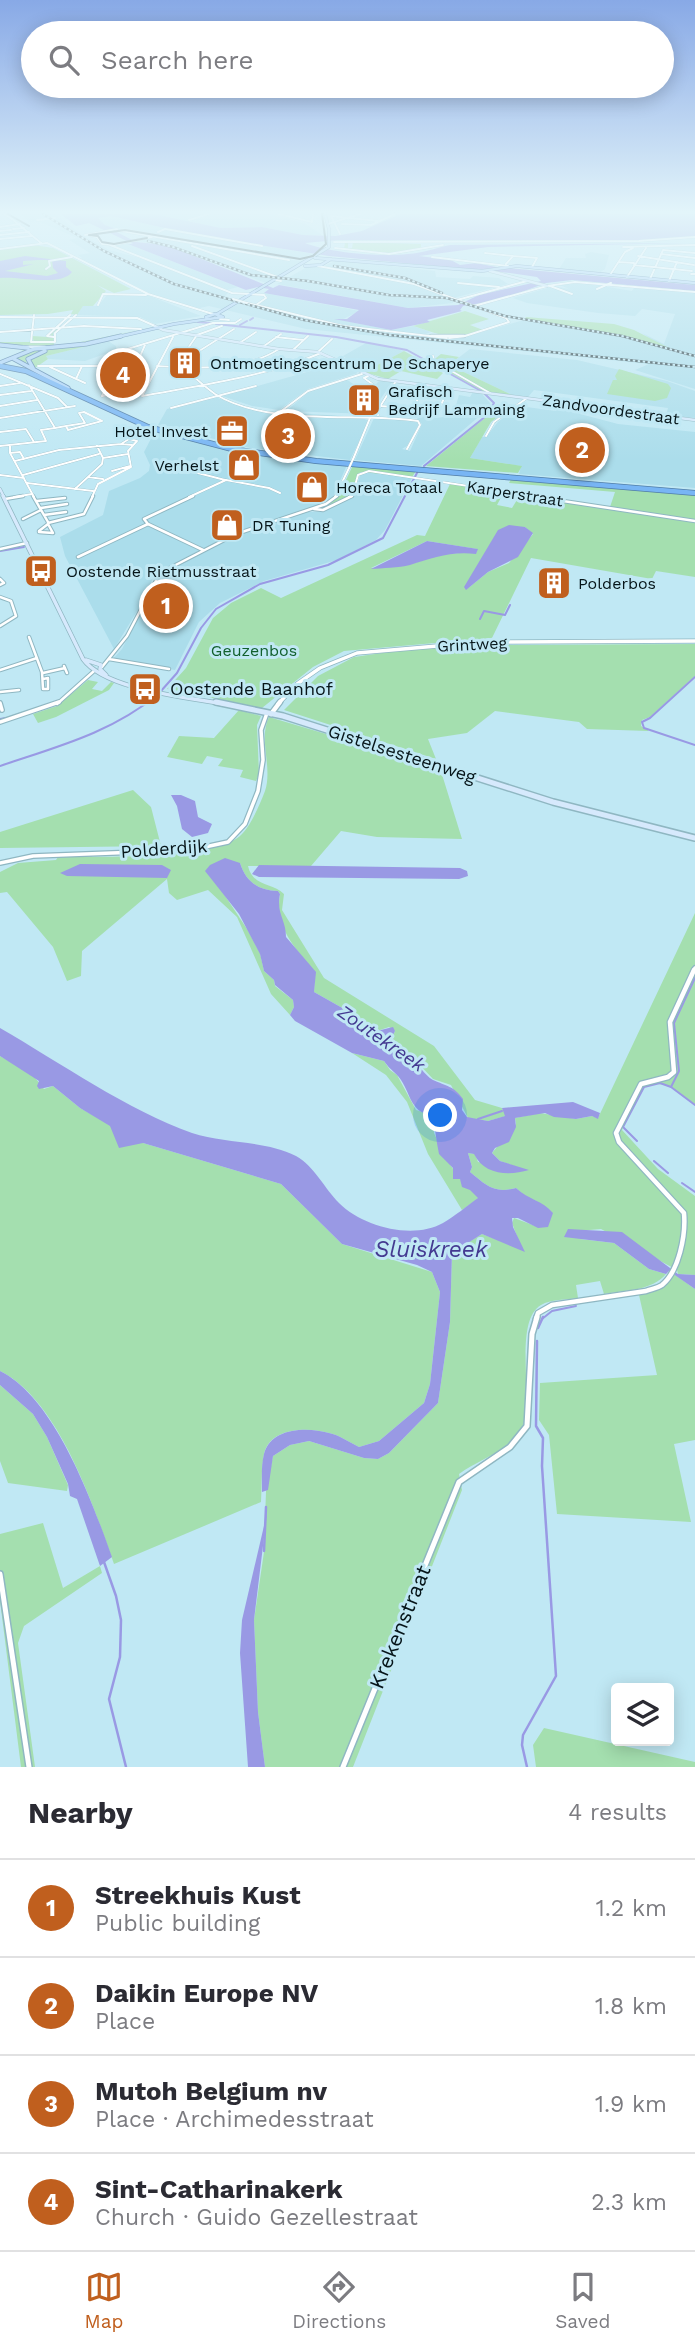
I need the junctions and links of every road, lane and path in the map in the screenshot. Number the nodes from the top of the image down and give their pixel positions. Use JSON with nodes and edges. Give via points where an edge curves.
{"nodes":[{"id":1,"x":102,"y":296,"type":"edge"},
{"id":2,"x":155,"y":296,"type":"edge"},
{"id":3,"x":229,"y":296,"type":"edge"},
{"id":4,"x":247,"y":296,"type":"edge"},
{"id":5,"x":248,"y":296,"type":"edge"},
{"id":6,"x":266,"y":296,"type":"edge"},
{"id":7,"x":448,"y":296,"type":"edge"},
{"id":8,"x":470,"y":296,"type":"edge"},
{"id":9,"x":509,"y":296,"type":"edge"},
{"id":10,"x":458,"y":300,"type":"junction"},
{"id":11,"x":99,"y":305,"type":"dead end"},
{"id":12,"x":256,"y":305,"type":"junction"},
{"id":13,"x":474,"y":306,"type":"junction"},
{"id":14,"x":197,"y":311,"type":"junction"},
{"id":15,"x":214,"y":314,"type":"junction"},
{"id":16,"x":34,"y":315,"type":"junction"},
{"id":17,"x":70,"y":315,"type":"junction"},
{"id":18,"x":76,"y":315,"type":"junction"},
{"id":19,"x":111,"y":316,"type":"junction"},
{"id":20,"x":0,"y":317,"type":"edge"},
{"id":21,"x":221,"y":317,"type":"junction"},
{"id":22,"x":241,"y":319,"type":"dead end"},
{"id":23,"x":208,"y":320,"type":"junction"},
{"id":24,"x":106,"y":326,"type":"junction"},
{"id":25,"x":156,"y":326,"type":"junction"},
{"id":26,"x":222,"y":326,"type":"dead end"},
{"id":27,"x":58,"y":327,"type":"junction"},
{"id":28,"x":64,"y":327,"type":"junction"},
{"id":29,"x":31,"y":329,"type":"junction"},
{"id":30,"x":141,"y":329,"type":"junction"},
{"id":31,"x":234,"y":329,"type":"dead end"},
{"id":32,"x":0,"y":332,"type":"edge"},
{"id":33,"x":186,"y":332,"type":"junction"},
{"id":34,"x":256,"y":332,"type":"dead end"},
{"id":35,"x":281,"y":334,"type":"dead end"},
{"id":36,"x":197,"y":335,"type":"junction"},
{"id":37,"x":308,"y":336,"type":"dead end"},
{"id":38,"x":55,"y":337,"type":"junction"},
{"id":39,"x":173,"y":337,"type":"junction"},
{"id":40,"x":276,"y":337,"type":"junction"},
{"id":41,"x":219,"y":339,"type":"junction"},
{"id":42,"x":332,"y":339,"type":"dead end"},
{"id":43,"x":303,"y":341,"type":"junction"},
{"id":44,"x":241,"y":342,"type":"junction"},
{"id":45,"x":0,"y":344,"type":"edge"},
{"id":46,"x":54,"y":344,"type":"junction"},
{"id":47,"x":145,"y":345,"type":"junction"},
{"id":48,"x":71,"y":346,"type":"junction"},
{"id":49,"x":264,"y":346,"type":"junction"},
{"id":50,"x":48,"y":347,"type":"junction"},
{"id":51,"x":279,"y":349,"type":"junction"},
{"id":52,"x":293,"y":350,"type":"junction"},
{"id":53,"x":19,"y":351,"type":"junction"},
{"id":54,"x":320,"y":352,"type":"junction"},
{"id":55,"x":433,"y":356,"type":"dead end"},
{"id":56,"x":14,"y":359,"type":"junction"},
{"id":57,"x":1,"y":364,"type":"edge"},
{"id":58,"x":115,"y":364,"type":"junction"},
{"id":59,"x":38,"y":366,"type":"dead end"},
{"id":60,"x":50,"y":366,"type":"junction"},
{"id":61,"x":82,"y":366,"type":"junction"},
{"id":62,"x":157,"y":366,"type":"junction"},
{"id":63,"x":197,"y":369,"type":"junction"},
{"id":64,"x":37,"y":373,"type":"junction"},
{"id":65,"x":0,"y":374,"type":"edge"},
{"id":66,"x":362,"y":374,"type":"junction"},
{"id":67,"x":368,"y":376,"type":"junction"},
{"id":68,"x":76,"y":379,"type":"junction"},
{"id":69,"x":396,"y":381,"type":"junction"},
{"id":70,"x":22,"y":382,"type":"junction"},
{"id":71,"x":85,"y":383,"type":"dead end"},
{"id":72,"x":29,"y":385,"type":"junction"},
{"id":73,"x":0,"y":386,"type":"edge"},
{"id":74,"x":203,"y":386,"type":"junction"},
{"id":75,"x":256,"y":386,"type":"dead end"},
{"id":76,"x":375,"y":386,"type":"dead end"},
{"id":77,"x":449,"y":388,"type":"junction"},
{"id":78,"x":144,"y":390,"type":"junction"},
{"id":79,"x":31,"y":391,"type":"junction"},
{"id":80,"x":74,"y":391,"type":"joint"},
{"id":81,"x":46,"y":393,"type":"junction"},
{"id":82,"x":489,"y":393,"type":"junction"},
{"id":83,"x":34,"y":395,"type":"junction"},
{"id":84,"x":216,"y":395,"type":"junction"},
{"id":85,"x":431,"y":395,"type":"dead end"},
{"id":86,"x":0,"y":396,"type":"edge"},
{"id":87,"x":527,"y":398,"type":"junction"},
{"id":88,"x":37,"y":400,"type":"junction"},
{"id":89,"x":0,"y":406,"type":"edge"},
{"id":90,"x":75,"y":406,"type":"dead end"},
{"id":91,"x":380,"y":406,"type":"junction"},
{"id":92,"x":67,"y":407,"type":"junction"},
{"id":93,"x":171,"y":408,"type":"dead end"},
{"id":94,"x":414,"y":409,"type":"junction"},
{"id":95,"x":44,"y":411,"type":"junction"},
{"id":96,"x":280,"y":412,"type":"junction"},
{"id":97,"x":379,"y":416,"type":"junction"},
{"id":98,"x":0,"y":418,"type":"edge"},
{"id":99,"x":370,"y":418,"type":"junction"},
{"id":100,"x":695,"y":420,"type":"edge"},
{"id":101,"x":66,"y":426,"type":"junction"},
{"id":102,"x":55,"y":428,"type":"junction"},
{"id":103,"x":0,"y":432,"type":"edge"},
{"id":104,"x":486,"y":436,"type":"dead end"},
{"id":105,"x":34,"y":442,"type":"junction"},
{"id":106,"x":121,"y":444,"type":"junction"},
{"id":107,"x":10,"y":445,"type":"junction"},
{"id":108,"x":132,"y":445,"type":"junction"},
{"id":109,"x":0,"y":446,"type":"edge"},
{"id":110,"x":97,"y":446,"type":"junction"},
{"id":111,"x":407,"y":449,"type":"dead end"},
{"id":112,"x":10,"y":453,"type":"junction"},
{"id":113,"x":99,"y":454,"type":"junction"},
{"id":114,"x":128,"y":454,"type":"junction"},
{"id":115,"x":103,"y":458,"type":"junction"},
{"id":116,"x":24,"y":459,"type":"junction"},
{"id":117,"x":15,"y":461,"type":"junction"},
{"id":118,"x":159,"y":463,"type":"dead end"},
{"id":119,"x":131,"y":466,"type":"junction"},
{"id":120,"x":112,"y":471,"type":"dead end"},
{"id":121,"x":0,"y":475,"type":"edge"},
{"id":122,"x":23,"y":477,"type":"junction"},
{"id":123,"x":88,"y":477,"type":"junction"},
{"id":124,"x":105,"y":480,"type":"junction"},
{"id":125,"x":226,"y":480,"type":"junction"},
{"id":126,"x":27,"y":483,"type":"junction"},
{"id":127,"x":0,"y":490,"type":"edge"},
{"id":128,"x":74,"y":490,"type":"junction"},
{"id":129,"x":93,"y":491,"type":"junction"},
{"id":130,"x":695,"y":492,"type":"edge"},
{"id":131,"x":280,"y":493,"type":"dead end"},
{"id":132,"x":32,"y":494,"type":"junction"},
{"id":133,"x":65,"y":498,"type":"dead end"},
{"id":134,"x":5,"y":499,"type":"junction"},
{"id":135,"x":37,"y":501,"type":"junction"},
{"id":136,"x":67,"y":504,"type":"dead end"},
{"id":137,"x":41,"y":509,"type":"junction"},
{"id":138,"x":314,"y":509,"type":"junction"},
{"id":139,"x":66,"y":512,"type":"dead end"},
{"id":140,"x":44,"y":514,"type":"junction"},
{"id":141,"x":23,"y":519,"type":"dead end"},
{"id":142,"x":695,"y":521,"type":"edge"},
{"id":143,"x":148,"y":524,"type":"junction"},
{"id":144,"x":27,"y":543,"type":"junction"},
{"id":145,"x":0,"y":549,"type":"edge"},
{"id":146,"x":203,"y":550,"type":"junction"},
{"id":147,"x":78,"y":557,"type":"dead end"},
{"id":148,"x":0,"y":579,"type":"edge"},
{"id":149,"x":0,"y":585,"type":"edge"},
{"id":150,"x":0,"y":597,"type":"edge"},
{"id":151,"x":0,"y":626,"type":"edge"},
{"id":152,"x":29,"y":637,"type":"dead end"},
{"id":153,"x":695,"y":641,"type":"edge"},
{"id":154,"x":37,"y":659,"type":"junction"},
{"id":155,"x":109,"y":659,"type":"junction"},
{"id":156,"x":0,"y":663,"type":"edge"},
{"id":157,"x":97,"y":668,"type":"junction"},
{"id":158,"x":1,"y":669,"type":"edge"},
{"id":159,"x":65,"y":669,"type":"dead end"},
{"id":160,"x":169,"y":669,"type":"dead end"},
{"id":161,"x":43,"y":673,"type":"junction"},
{"id":162,"x":108,"y":677,"type":"joint"},
{"id":163,"x":43,"y":679,"type":"dead end"},
{"id":164,"x":19,"y":690,"type":"dead end"},
{"id":165,"x":0,"y":692,"type":"edge"},
{"id":166,"x":0,"y":703,"type":"edge"},
{"id":167,"x":2,"y":710,"type":"edge"},
{"id":168,"x":269,"y":713,"type":"junction"},
{"id":169,"x":0,"y":722,"type":"edge"},
{"id":170,"x":695,"y":838,"type":"edge"},
{"id":171,"x":0,"y":863,"type":"edge"},
{"id":172,"x":695,"y":968,"type":"edge"},
{"id":173,"x":0,"y":1574,"type":"edge"},
{"id":174,"x":29,"y":1767,"type":"edge"},
{"id":175,"x":343,"y":1767,"type":"edge"}],
"edges":[{"from":1,"to":11,"type":"street"},
{"from":2,"to":14,"type":"street"},
{"from":3,"to":12,"type":"street","bridge":true},
{"from":4,"to":15,"type":"main road"},
{"from":5,"to":21,"type":"main road"},
{"from":6,"to":12,"type":"street"},
{"from":7,"to":10,"type":"street"},
{"from":8,"to":10,"type":"street"},
{"from":9,"to":13,"type":"street"},
{"from":10,"to":13,"type":"street"},
{"from":12,"to":13,"type":"street","via":[[351,327],[448,338],[509,322]]},
{"from":14,"to":15,"type":"street"},
{"from":14,"to":23,"type":"street"},
{"from":15,"to":21,"type":"main road"},
{"from":15,"to":23,"type":"main road"},
{"from":16,"to":17,"type":"street"},
{"from":16,"to":20,"type":"street"},
{"from":16,"to":29,"type":"street"},
{"from":17,"to":18,"type":"street"},
{"from":17,"to":27,"type":"street"},
{"from":18,"to":19,"type":"street"},
{"from":18,"to":28,"type":"street"},
{"from":19,"to":24,"type":"street"},
{"from":19,"to":25,"type":"street","via":[[141,318]]},
{"from":21,"to":23,"type":"main road"},
{"from":22,"to":23,"type":"street","via":[[235,323]]},
{"from":23,"to":25,"type":"main road"},
{"from":23,"to":33,"type":"street"},
{"from":24,"to":28,"type":"street"},
{"from":24,"to":30,"type":"street"},
{"from":25,"to":30,"type":"main road"},
{"from":25,"to":33,"type":"main road","name":"Zandvoordestraat"},
{"from":25,"to":48,"type":"main road"},
{"from":26,"to":36,"type":"street"},
{"from":27,"to":28,"type":"street"},
{"from":27,"to":29,"type":"street"},
{"from":27,"to":38,"type":"street","via":[[47,336]]},
{"from":28,"to":38,"type":"street"},
{"from":29,"to":32,"type":"street"},
{"from":29,"to":46,"type":"street","via":[[31,342]]},
{"from":30,"to":46,"type":"main road"},
{"from":31,"to":41,"type":"street"},
{"from":33,"to":36,"type":"main road","name":"Zandvoordestraat"},
{"from":33,"to":39,"type":"street"},
{"from":34,"to":44,"type":"street"},
{"from":35,"to":40,"type":"street"},
{"from":36,"to":41,"type":"main road","name":"Zandvoordestraat"},
{"from":36,"to":41,"type":"street","via":[[186,352],[196,353]]},
{"from":37,"to":43,"type":"street"},
{"from":38,"to":46,"type":"street"},
{"from":39,"to":47,"type":"street"},
{"from":39,"to":62,"type":"street"},
{"from":40,"to":43,"type":"street"},
{"from":40,"to":49,"type":"street"},
{"from":41,"to":44,"type":"main road","name":"Zandvoordestraat"},
{"from":42,"to":54,"type":"street"},
{"from":43,"to":52,"type":"street"},
{"from":44,"to":49,"type":"main road","name":"Zandvoordestraat"},
{"from":45,"to":50,"type":"main road"},
{"from":45,"to":53,"type":"main road"},
{"from":46,"to":50,"type":"main road"},
{"from":47,"to":58,"type":"street","via":[[122,351]]},
{"from":47,"to":58,"type":"street","via":[[137,362]]},
{"from":48,"to":53,"type":"main road"},
{"from":48,"to":64,"type":"main road","via":[[30,357],[27,362]]},
{"from":49,"to":51,"type":"main road","name":"Zandvoordestraat"},
{"from":50,"to":53,"type":"main road"},
{"from":51,"to":52,"type":"main road","name":"Zandvoordestraat"},
{"from":51,"to":63,"type":"street","via":[[268,356]]},
{"from":52,"to":54,"type":"main road","name":"Zandvoordestraat"},
{"from":53,"to":56,"type":"main road"},
{"from":54,"to":66,"type":"main road","name":"Zandvoordestraat"},
{"from":54,"to":74,"type":"street","via":[[295,364]]},
{"from":55,"to":82,"type":"street","via":[[434,361]]},
{"from":56,"to":57,"type":"main road"},
{"from":56,"to":64,"type":"main road"},
{"from":57,"to":130,"type":"highway","via":[[148,427],[232,449],[316,461]]},
{"from":58,"to":61,"type":"street"},
{"from":58,"to":78,"type":"street","via":[[102,396]]},
{"from":59,"to":60,"type":"street"},
{"from":60,"to":61,"type":"street"},
{"from":60,"to":68,"type":"street"},
{"from":61,"to":68,"type":"street"},
{"from":62,"to":63,"type":"street"},
{"from":62,"to":78,"type":"street"},
{"from":63,"to":74,"type":"street","via":[[194,377]]},
{"from":64,"to":80,"type":"main road"},
{"from":65,"to":70,"type":"street"},
{"from":66,"to":67,"type":"main road","name":"Zandvoordestraat"},
{"from":66,"to":96,"type":"street","via":[[308,391]]},
{"from":67,"to":69,"type":"main road","name":"Zandvoordestraat"},
{"from":67,"to":76,"type":"street","via":[[364,378]]},
{"from":68,"to":71,"type":"street"},
{"from":69,"to":77,"type":"main road","name":"Zandvoordestraat"},
{"from":69,"to":91,"type":"street"},
{"from":70,"to":72,"type":"street"},
{"from":70,"to":73,"type":"street"},
{"from":72,"to":79,"type":"street"},
{"from":72,"to":81,"type":"street"},
{"from":74,"to":78,"type":"street","via":[[142,396]]},
{"from":74,"to":84,"type":"street"},
{"from":75,"to":84,"type":"street"},
{"from":77,"to":82,"type":"main road","name":"Zandvoordestraat"},
{"from":77,"to":94,"type":"street","via":[[438,411]]},
{"from":79,"to":83,"type":"street"},
{"from":79,"to":86,"type":"street"},
{"from":80,"to":130,"type":"highway","via":[[164,429],[256,450]]},
{"from":81,"to":83,"type":"street"},
{"from":81,"to":92,"type":"street"},
{"from":82,"to":87,"type":"main road","name":"Zandvoordestraat"},
{"from":83,"to":88,"type":"street"},
{"from":84,"to":93,"type":"street"},
{"from":84,"to":96,"type":"street","via":[[240,405]]},
{"from":85,"to":94,"type":"street","via":[[420,394]]},
{"from":87,"to":100,"type":"main road","name":"Zandvoordestraat"},
{"from":87,"to":104,"type":"street","via":[[494,422]]},
{"from":88,"to":89,"type":"street"},
{"from":88,"to":95,"type":"street"},
{"from":90,"to":92,"type":"street"},
{"from":91,"to":94,"type":"street"},
{"from":91,"to":97,"type":"street"},
{"from":92,"to":95,"type":"street"},
{"from":95,"to":98,"type":"street"},
{"from":95,"to":102,"type":"street"},
{"from":96,"to":99,"type":"street"},
{"from":97,"to":99,"type":"street"},
{"from":97,"to":111,"type":"street","via":[[420,422]]},
{"from":99,"to":138,"type":"street","bridge":true,"via":[[336,497]]},
{"from":101,"to":101,"type":"street","via":[[68,430],[102,421],[84,412],[79,413],[85,423]]},
{"from":101,"to":102,"type":"street"},
{"from":102,"to":105,"type":"street","via":[[41,430],[46,441]]},
{"from":103,"to":105,"type":"street","via":[[25,428]]},
{"from":105,"to":107,"type":"street"},
{"from":106,"to":108,"type":"street"},
{"from":106,"to":108,"type":"street","via":[[137,441]]},
{"from":106,"to":110,"type":"street"},
{"from":107,"to":109,"type":"street"},
{"from":107,"to":112,"type":"street"},
{"from":108,"to":114,"type":"street"},
{"from":110,"to":113,"type":"street"},
{"from":110,"to":116,"type":"street"},
{"from":112,"to":116,"type":"street","via":[[20,452]]},
{"from":112,"to":117,"type":"street"},
{"from":113,"to":115,"type":"street"},
{"from":113,"to":122,"type":"street"},
{"from":114,"to":115,"type":"street"},
{"from":114,"to":119,"type":"street"},
{"from":115,"to":123,"type":"street"},
{"from":116,"to":117,"type":"street"},
{"from":117,"to":122,"type":"street"},
{"from":118,"to":125,"type":"street"},
{"from":119,"to":120,"type":"street"},
{"from":119,"to":124,"type":"street"},
{"from":121,"to":122,"type":"street"},
{"from":122,"to":126,"type":"street"},
{"from":123,"to":124,"type":"street"},
{"from":123,"to":128,"type":"street"},
{"from":124,"to":129,"type":"street"},
{"from":125,"to":131,"type":"street"},
{"from":125,"to":143,"type":"street","via":[[146,517]]},
{"from":126,"to":128,"type":"street"},
{"from":126,"to":132,"type":"street"},
{"from":127,"to":134,"type":"main road","name":"Gistelsesteenweg"},
{"from":128,"to":129,"type":"street"},
{"from":129,"to":140,"type":"street","via":[[82,516],[48,523]]},
{"from":132,"to":134,"type":"street"},
{"from":132,"to":135,"type":"street"},
{"from":133,"to":135,"type":"street"},
{"from":134,"to":144,"type":"main road","name":"Gistelsesteenweg"},
{"from":135,"to":137,"type":"street"},
{"from":136,"to":137,"type":"street"},
{"from":137,"to":140,"type":"street"},
{"from":137,"to":141,"type":"street"},
{"from":138,"to":142,"type":"street","name":"Karperstraat","via":[[325,510],[352,496],[363,472]]},
{"from":138,"to":146,"type":"street","via":[[236,534]]},
{"from":139,"to":140,"type":"street"},
{"from":143,"to":146,"type":"street"},
{"from":143,"to":147,"type":"street"},
{"from":144,"to":145,"type":"street"},
{"from":144,"to":157,"type":"main road","name":"Gistelsesteenweg","via":[[82,656]]},
{"from":146,"to":155,"type":"street","via":[[155,577],[147,601]]},
{"from":148,"to":149,"type":"street","via":[[4,583]]},
{"from":150,"to":151,"type":"street","via":[[11,601],[16,616]]},
{"from":152,"to":154,"type":"street"},
{"from":153,"to":168,"type":"street","name":"Grintweg","via":[[483,642],[357,653],[322,666]]},
{"from":154,"to":158,"type":"street"},
{"from":154,"to":161,"type":"street"},
{"from":155,"to":157,"type":"street"},
{"from":155,"to":160,"type":"street"},
{"from":156,"to":158,"type":"street"},
{"from":157,"to":162,"type":"main road","name":"Gistelsesteenweg"},
{"from":157,"to":169,"type":"street","via":[[57,704]]},
{"from":159,"to":161,"type":"street"},
{"from":161,"to":163,"type":"street"},
{"from":162,"to":168,"type":"main road","name":"Gistelsesteenweg"},
{"from":164,"to":165,"type":"street"},
{"from":166,"to":167,"type":"street"},
{"from":168,"to":170,"type":"main road","name":"Gistelsesteenweg","via":[[553,802]]},
{"from":168,"to":171,"type":"street","name":"Polderdijk","via":[[260,728],[261,785],[241,830],[230,841],[191,850],[40,855]]},
{"from":172,"to":175,"type":"street","name":"Krekenstraat","via":[[670,1022],[674,1072],[641,1084],[617,1133],[619,1142],[684,1213],[673,1270],[651,1290],[556,1304],[541,1310],[535,1319],[527,1426],[514,1443],[465,1476],[457,1487]]},
{"from":173,"to":174,"type":"street"}]}
